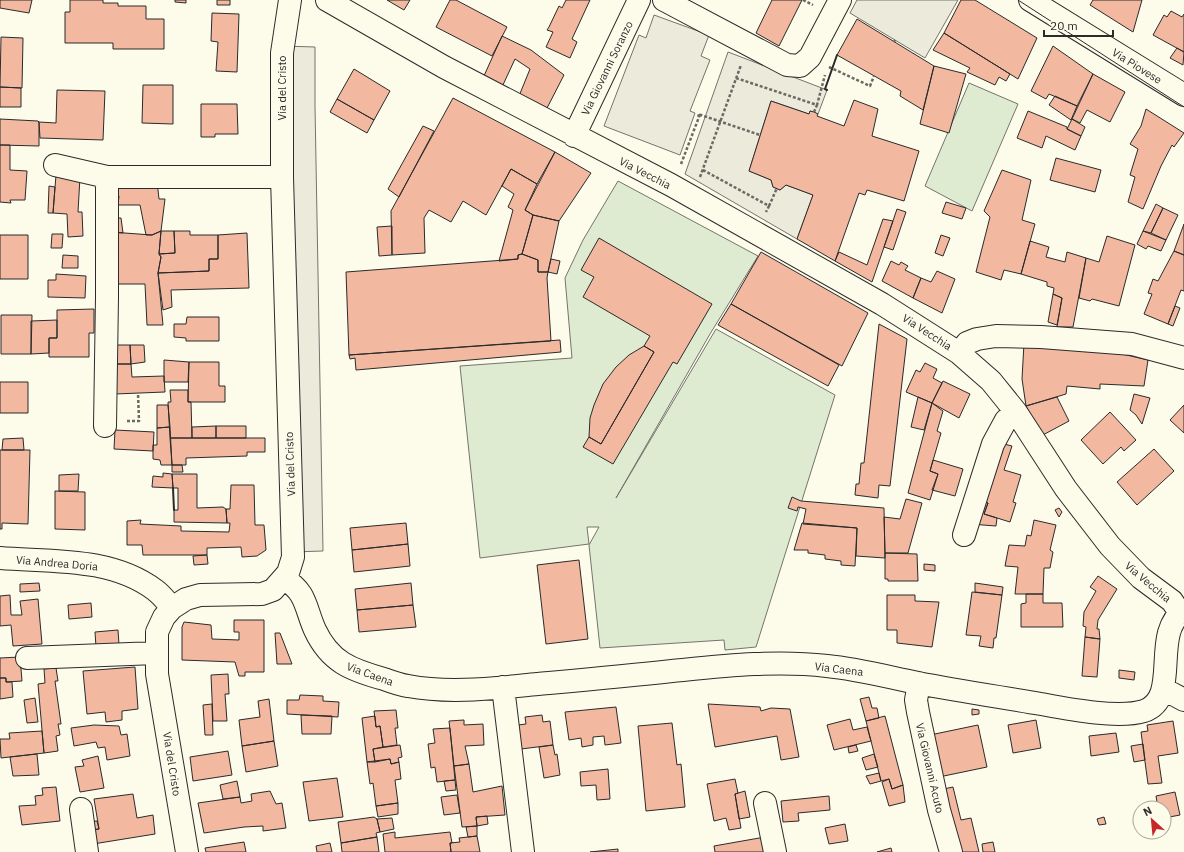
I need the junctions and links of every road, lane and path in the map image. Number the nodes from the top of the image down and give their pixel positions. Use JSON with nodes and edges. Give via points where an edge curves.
{"nodes":[{"id":1,"x":290,"y":0,"type":"edge"},
{"id":2,"x":639,"y":0,"type":"edge"},
{"id":3,"x":664,"y":0,"type":"edge"},
{"id":4,"x":840,"y":0,"type":"edge"},
{"id":5,"x":1030,"y":0,"type":"edge"},
{"id":6,"x":335,"y":2,"type":"edge"},
{"id":7,"x":743,"y":59,"type":"dead end"},
{"id":8,"x":805,"y":62,"type":"junction"},
{"id":9,"x":874,"y":76,"type":"dead end"},
{"id":10,"x":736,"y":78,"type":"junction"},
{"id":11,"x":822,"y":88,"type":"dead end"},
{"id":12,"x":1184,"y":95,"type":"edge"},
{"id":13,"x":816,"y":105,"type":"junction"},
{"id":14,"x":814,"y":112,"type":"dead end"},
{"id":15,"x":720,"y":122,"type":"junction"},
{"id":16,"x":574,"y":136,"type":"junction"},
{"id":17,"x":760,"y":136,"type":"dead end"},
{"id":18,"x":55,"y":165,"type":"dead end"},
{"id":19,"x":679,"y":168,"type":"dead end"},
{"id":20,"x":703,"y":170,"type":"junction"},
{"id":21,"x":107,"y":177,"type":"junction"},
{"id":22,"x":282,"y":177,"type":"junction"},
{"id":23,"x":698,"y":182,"type":"dead end"},
{"id":24,"x":776,"y":188,"type":"dead end"},
{"id":25,"x":769,"y":206,"type":"junction"},
{"id":26,"x":763,"y":218,"type":"dead end"},
{"id":27,"x":959,"y":353,"type":"junction"},
{"id":28,"x":1184,"y":358,"type":"edge"},
{"id":29,"x":1016,"y":412,"type":"junction"},
{"id":30,"x":105,"y":426,"type":"dead end"},
{"id":31,"x":964,"y":535,"type":"dead end"},
{"id":32,"x":0,"y":558,"type":"edge"},
{"id":33,"x":284,"y":579,"type":"junction"},
{"id":34,"x":172,"y":608,"type":"junction"},
{"id":35,"x":1182,"y":612,"type":"edge"},
{"id":36,"x":156,"y":653,"type":"junction"},
{"id":37,"x":27,"y":658,"type":"dead end"},
{"id":38,"x":919,"y":683,"type":"junction"},
{"id":39,"x":503,"y":687,"type":"junction"},
{"id":40,"x":1162,"y":692,"type":"junction"},
{"id":41,"x":1184,"y":700,"type":"edge"},
{"id":42,"x":765,"y":803,"type":"dead end"},
{"id":43,"x":81,"y":809,"type":"dead end"},
{"id":44,"x":87,"y":852,"type":"edge"},
{"id":45,"x":187,"y":852,"type":"edge"},
{"id":46,"x":523,"y":852,"type":"edge"},
{"id":47,"x":775,"y":852,"type":"edge"},
{"id":48,"x":951,"y":852,"type":"edge"}],
"edges":[{"from":1,"to":22,"type":"street","name":"Via del Cristo","via":[[282,53]]},
{"from":2,"to":16,"type":"street","name":"Via Giovanni Soranzo"},
{"from":3,"to":8,"type":"street","via":[[787,65]]},
{"from":4,"to":8,"type":"street"},
{"from":5,"to":12,"type":"street","name":"Via Piovese"},
{"from":6,"to":16,"type":"street","name":"Via Vecchia","via":[[444,67]]},
{"from":7,"to":10,"type":"path"},
{"from":8,"to":9,"type":"path","via":[[870,86]]},
{"from":10,"to":13,"type":"path"},
{"from":10,"to":15,"type":"path"},
{"from":11,"to":13,"type":"path"},
{"from":13,"to":14,"type":"path"},
{"from":15,"to":17,"type":"path"},
{"from":15,"to":19,"type":"path","via":[[698,114]]},
{"from":15,"to":20,"type":"path"},
{"from":16,"to":27,"type":"street","name":"Via Vecchia","via":[[882,304]]},
{"from":18,"to":21,"type":"street"},
{"from":20,"to":23,"type":"path"},
{"from":20,"to":25,"type":"path"},
{"from":21,"to":22,"type":"street"},
{"from":21,"to":30,"type":"street"},
{"from":22,"to":33,"type":"street","name":"Via del Cristo","via":[[293,557]]},
{"from":24,"to":25,"type":"path"},
{"from":25,"to":26,"type":"path"},
{"from":27,"to":28,"type":"street","name":"Via Vecchia","via":[[967,343],[977,338],[1041,337],[1132,344]]},
{"from":27,"to":29,"type":"street","name":"Via Vecchia","via":[[992,381]]},
{"from":29,"to":31,"type":"street","via":[[1006,420],[994,444]]},
{"from":29,"to":35,"type":"street","name":"Via Vecchia","via":[[1066,489],[1110,546],[1141,578],[1172,601]]},
{"from":32,"to":34,"type":"street","name":"Via Andrea Doria","via":[[92,564],[110,568],[156,591]]},
{"from":33,"to":34,"type":"street","name":"Via del Cristo","via":[[273,590],[262,594],[200,596],[186,599]]},
{"from":33,"to":39,"type":"street","name":"Via Caena","via":[[300,590],[315,630],[325,647],[337,661],[352,669],[408,686],[446,690]]},
{"from":34,"to":36,"type":"street","name":"Via del Cristo","via":[[164,617],[157,632]]},
{"from":35,"to":40,"type":"street","via":[[1166,641]]},
{"from":36,"to":37,"type":"street"},
{"from":36,"to":45,"type":"street","name":"Via del Cristo","via":[[157,674]]},
{"from":38,"to":39,"type":"street","name":"Via Caena","via":[[825,666],[772,663]]},
{"from":38,"to":40,"type":"street","name":"Via Caena","via":[[1072,710],[1129,714],[1147,710]]},
{"from":38,"to":48,"type":"street","name":"Via Giovanni Acuto","via":[[916,700],[918,712],[939,810]]},
{"from":39,"to":46,"type":"street"},
{"from":40,"to":41,"type":"street","via":[[1171,693]]},
{"from":42,"to":47,"type":"street"},
{"from":43,"to":44,"type":"street"}]}
